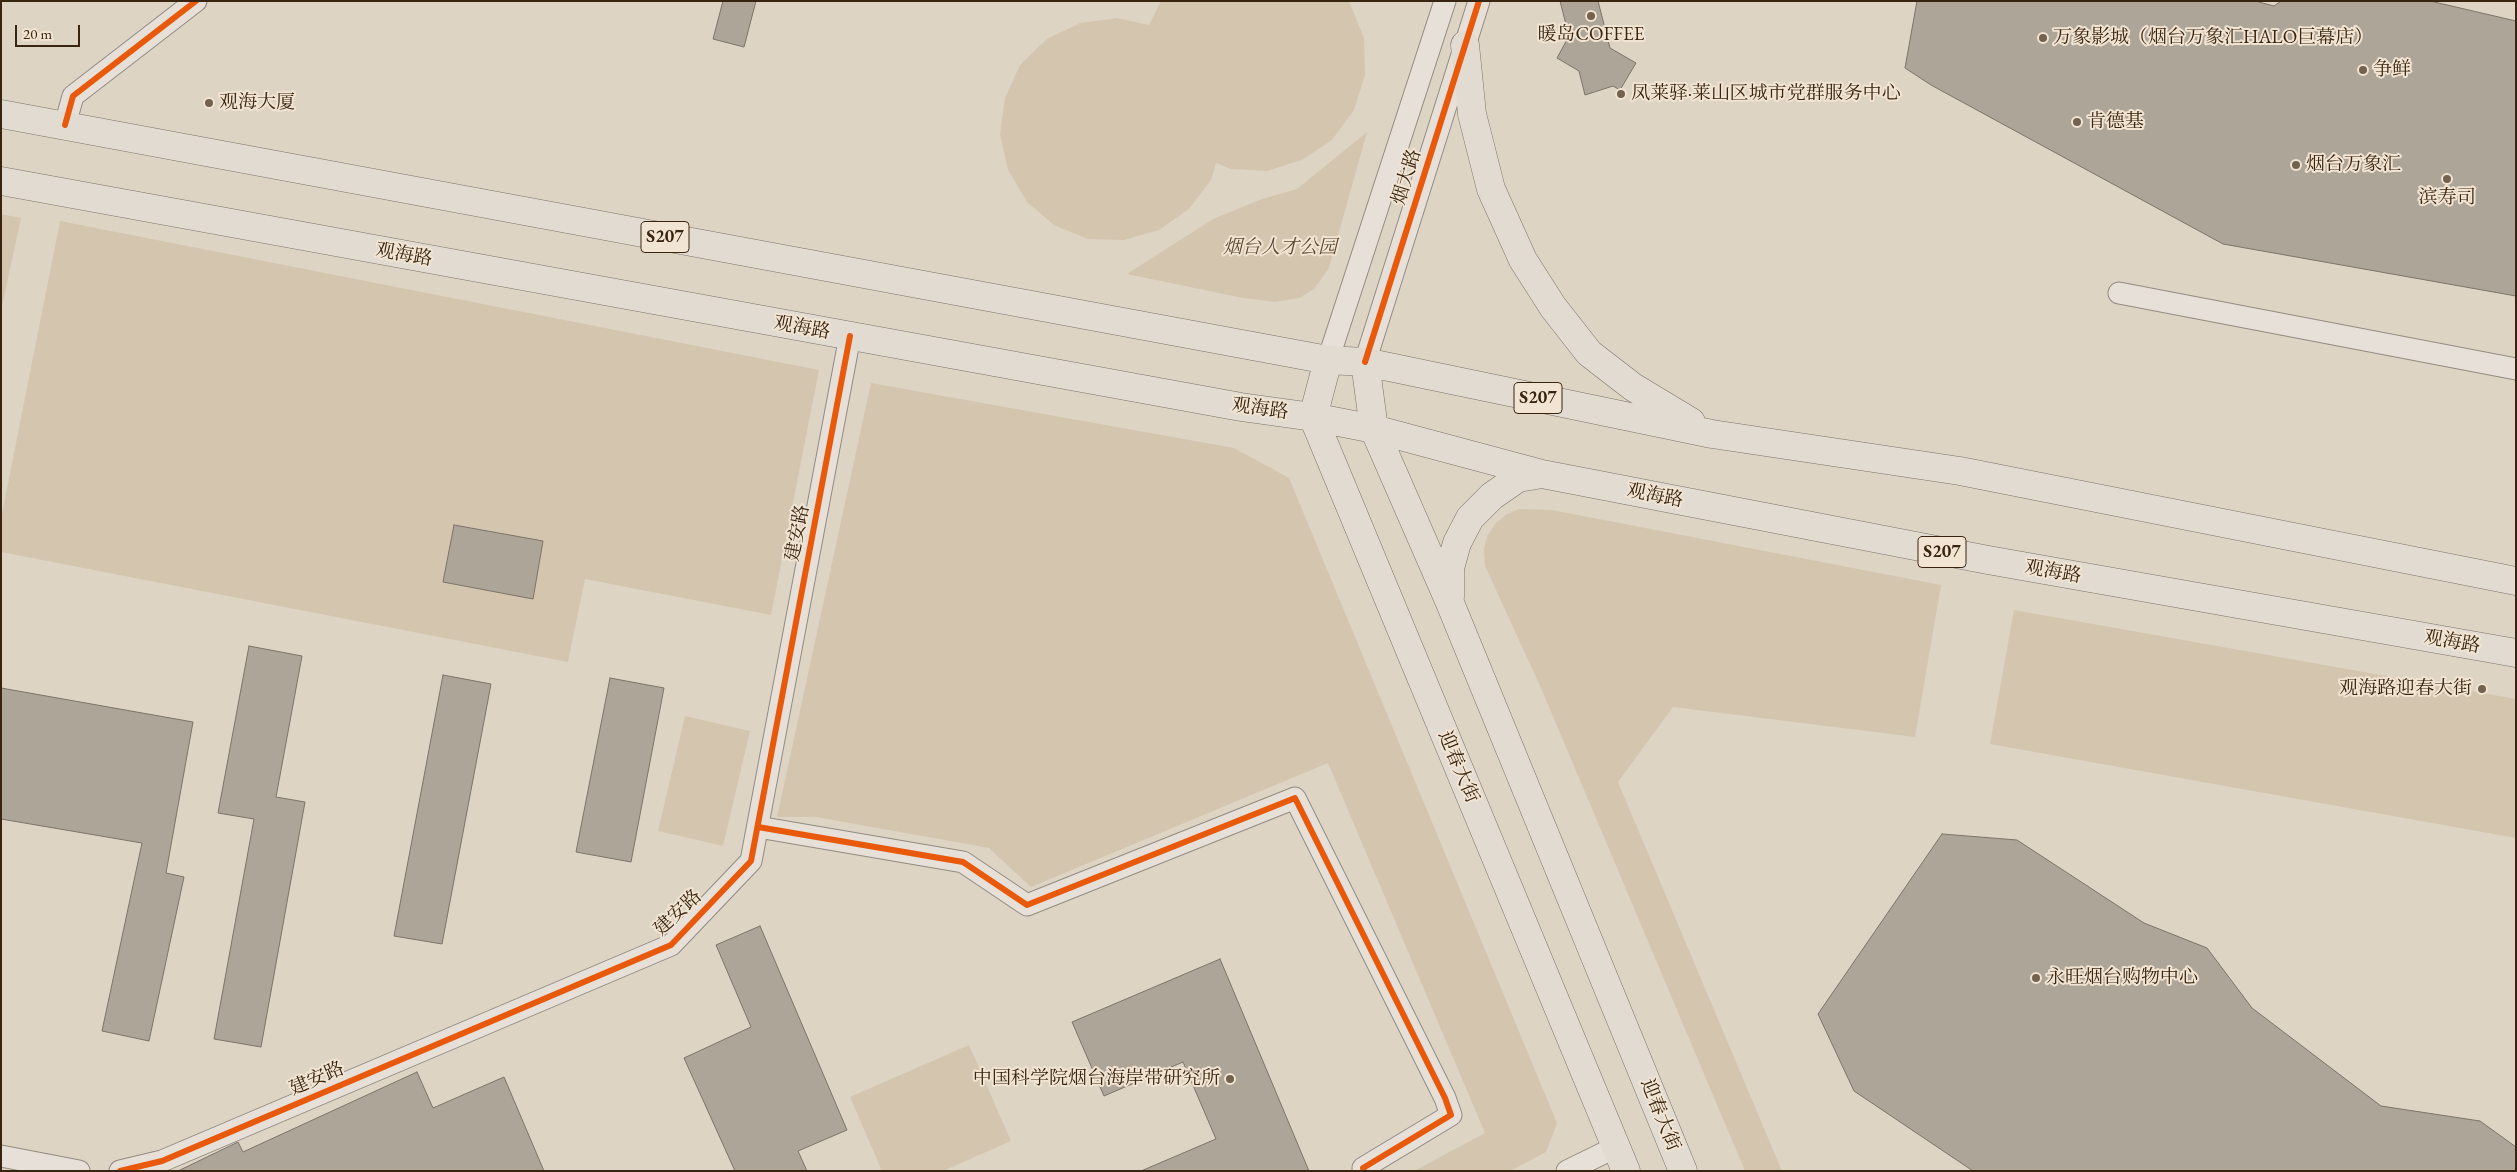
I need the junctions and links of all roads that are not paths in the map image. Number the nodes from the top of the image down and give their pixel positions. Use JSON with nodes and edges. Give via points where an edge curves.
{"nodes":[{"id":1,"x":196,"y":1,"type":"edge"},
{"id":2,"x":1444,"y":1,"type":"edge"},
{"id":3,"x":1479,"y":1,"type":"edge"},
{"id":4,"x":1465,"y":45,"type":"junction"},
{"id":5,"x":1,"y":114,"type":"edge"},
{"id":6,"x":65,"y":125,"type":"junction"},
{"id":7,"x":1,"y":181,"type":"edge"},
{"id":8,"x":2120,"y":293,"type":"dead end"},
{"id":9,"x":850,"y":336,"type":"junction"},
{"id":10,"x":1328,"y":360,"type":"junction"},
{"id":11,"x":1365,"y":362,"type":"junction"},
{"id":12,"x":2516,"y":369,"type":"edge"},
{"id":13,"x":1313,"y":417,"type":"junction"},
{"id":14,"x":1374,"y":429,"type":"junction"},
{"id":15,"x":1712,"y":434,"type":"junction"},
{"id":16,"x":1542,"y":474,"type":"junction"},
{"id":17,"x":2516,"y":581,"type":"edge"},
{"id":18,"x":1450,"y":603,"type":"junction"},
{"id":19,"x":2516,"y":653,"type":"edge"},
{"id":20,"x":758,"y":827,"type":"junction"},
{"id":21,"x":1,"y":1156,"type":"edge"},
{"id":22,"x":1621,"y":1159,"type":"edge"},
{"id":23,"x":79,"y":1171,"type":"edge"},
{"id":24,"x":120,"y":1171,"type":"edge"},
{"id":25,"x":1364,"y":1171,"type":"edge"},
{"id":26,"x":1567,"y":1171,"type":"edge"},
{"id":27,"x":1683,"y":1171,"type":"edge"}],
"edges":[{"from":1,"to":6,"type":"street","via":[[73,96]]},
{"from":2,"to":10,"type":"street","name":"烟大路"},
{"from":3,"to":4,"type":"street","name":"烟大路"},
{"from":4,"to":11,"type":"street","name":"烟大路"},
{"from":4,"to":15,"type":"main road","via":[[1472,114],[1492,189],[1523,260],[1553,307],[1589,353],[1633,387]]},
{"from":5,"to":6,"type":"main road","number":"S207"},
{"from":6,"to":10,"type":"main road","number":"S207"},
{"from":7,"to":9,"type":"main road","name":"观海路","number":"S207"},
{"from":8,"to":12,"type":"street"},
{"from":9,"to":13,"type":"main road","name":"观海路","number":"S207","via":[[1241,407]]},
{"from":9,"to":20,"type":"street","name":"建安路"},
{"from":10,"to":11,"type":"main road","number":"S207"},
{"from":10,"to":13,"type":"main road"},
{"from":11,"to":14,"type":"main road","name":"迎春大街"},
{"from":11,"to":15,"type":"main road","number":"S207"},
{"from":13,"to":14,"type":"main road","name":"观海路","number":"S207"},
{"from":13,"to":22,"type":"main road","name":"迎春大街"},
{"from":14,"to":16,"type":"main road","name":"观海路","number":"S207"},
{"from":14,"to":18,"type":"main road","name":"迎春大街"},
{"from":15,"to":17,"type":"main road","number":"S207","via":[[1960,471]]},
{"from":16,"to":18,"type":"main road","via":[[1518,478],[1492,496],[1470,518],[1457,543],[1450,568]]},
{"from":16,"to":19,"type":"main road","name":"观海路","number":"S207","via":[[1988,560]]},
{"from":18,"to":27,"type":"main road","name":"迎春大街"},
{"from":20,"to":24,"type":"street","name":"建安路","via":[[751,861],[671,945],[162,1161]]},
{"from":20,"to":25,"type":"street","via":[[963,862],[1027,905],[1294,798],[1451,1115],[1363,1168]]},
{"from":21,"to":23,"type":"street"},
{"from":22,"to":26,"type":"street"}]}
